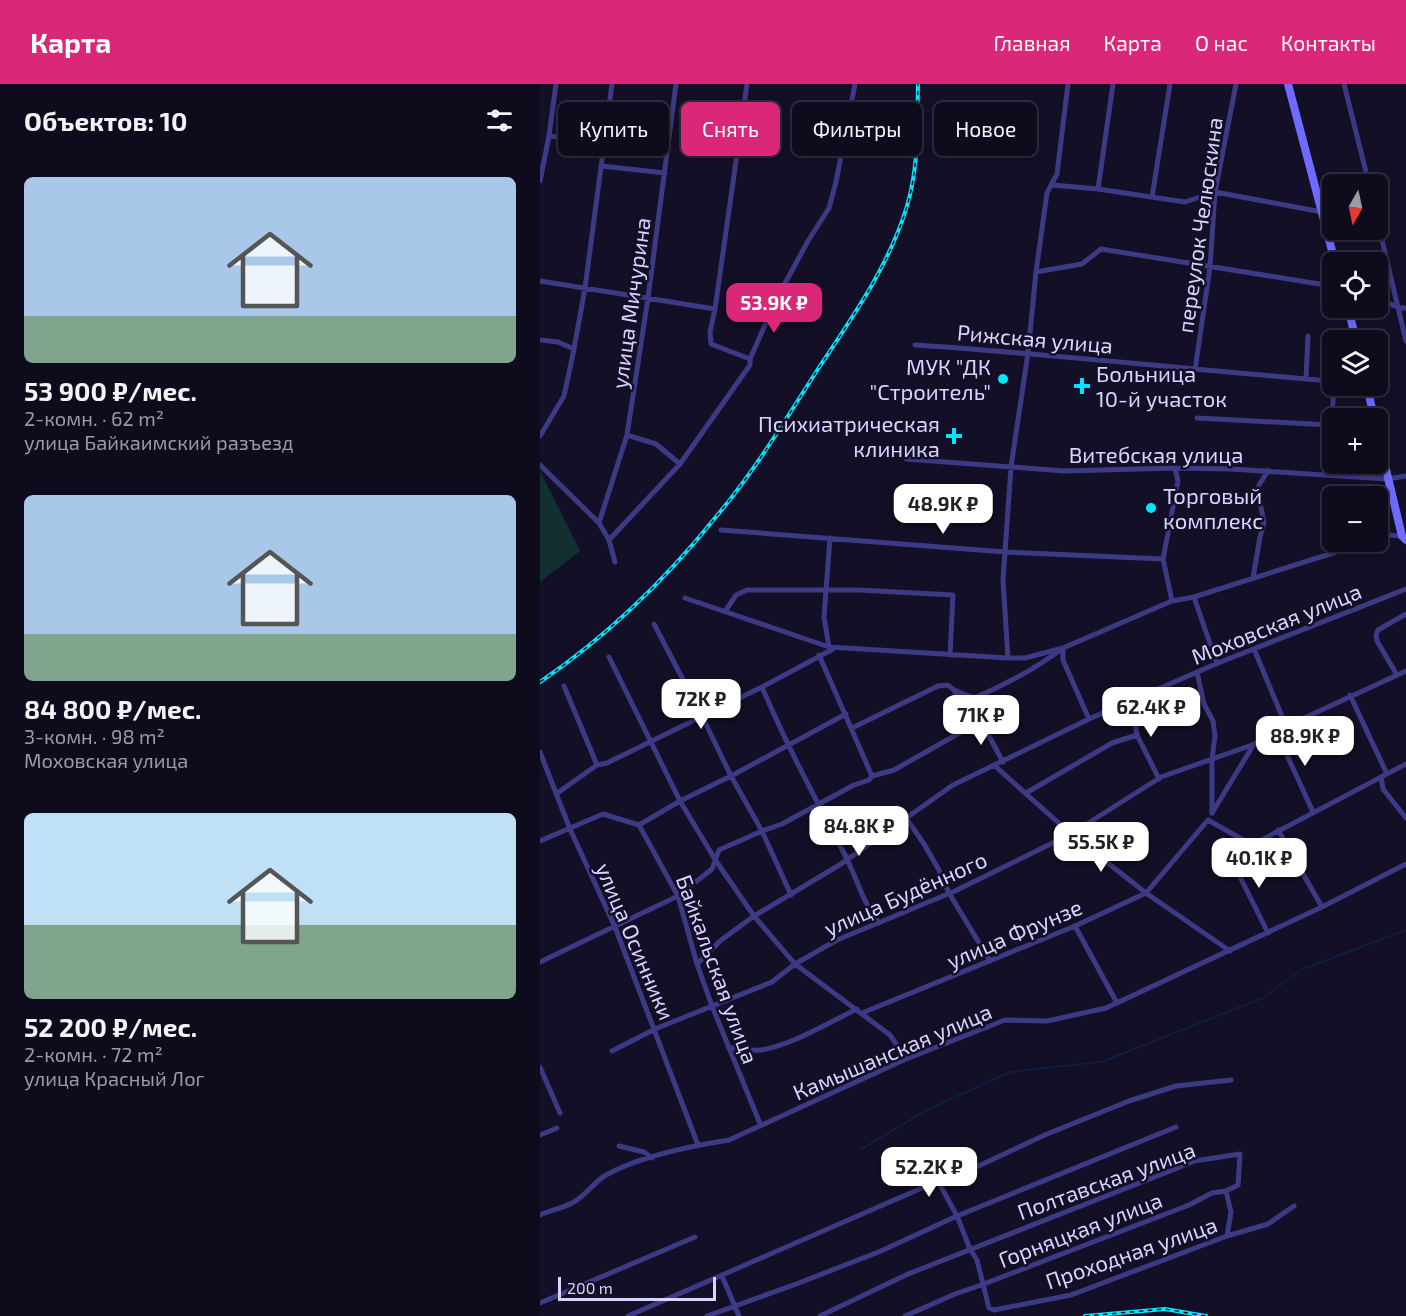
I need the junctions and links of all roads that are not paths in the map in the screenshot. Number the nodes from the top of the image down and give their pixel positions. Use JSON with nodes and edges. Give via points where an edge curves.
{"nodes":[{"id":1,"x":556,"y":84,"type":"edge"},
{"id":2,"x":612,"y":84,"type":"edge"},
{"id":3,"x":676,"y":84,"type":"edge"},
{"id":4,"x":747,"y":84,"type":"edge"},
{"id":5,"x":855,"y":84,"type":"edge"},
{"id":6,"x":1068,"y":84,"type":"edge"},
{"id":7,"x":1113,"y":84,"type":"edge"},
{"id":8,"x":1170,"y":84,"type":"edge"},
{"id":9,"x":1236,"y":84,"type":"edge"},
{"id":10,"x":1288,"y":84,"type":"edge"},
{"id":11,"x":1344,"y":84,"type":"edge"},
{"id":12,"x":610,"y":102,"type":"edge"},
{"id":13,"x":549,"y":136,"type":"junction"},
{"id":14,"x":558,"y":137,"type":"edge"},
{"id":15,"x":603,"y":156,"type":"edge"},
{"id":16,"x":602,"y":166,"type":"junction"},
{"id":17,"x":665,"y":173,"type":"junction"},
{"id":18,"x":1366,"y":174,"type":"edge"},
{"id":19,"x":540,"y":181,"type":"edge"},
{"id":20,"x":1052,"y":185,"type":"junction"},
{"id":21,"x":1098,"y":189,"type":"junction"},
{"id":22,"x":1215,"y":192,"type":"junction"},
{"id":23,"x":1152,"y":198,"type":"junction"},
{"id":24,"x":1322,"y":212,"type":"joint"},
{"id":25,"x":1382,"y":240,"type":"edge"},
{"id":26,"x":1210,"y":267,"type":"junction"},
{"id":27,"x":1036,"y":272,"type":"junction"},
{"id":28,"x":540,"y":281,"type":"edge"},
{"id":29,"x":1322,"y":284,"type":"edge"},
{"id":30,"x":585,"y":288,"type":"junction"},
{"id":31,"x":648,"y":298,"type":"junction"},
{"id":32,"x":1388,"y":303,"type":"edge"},
{"id":33,"x":1398,"y":308,"type":"junction"},
{"id":34,"x":1406,"y":308,"type":"edge"},
{"id":35,"x":715,"y":309,"type":"junction"},
{"id":36,"x":1308,"y":336,"type":"dead end"},
{"id":37,"x":540,"y":340,"type":"edge"},
{"id":38,"x":1406,"y":341,"type":"edge"},
{"id":39,"x":915,"y":345,"type":"dead end"},
{"id":40,"x":574,"y":349,"type":"junction"},
{"id":41,"x":1028,"y":353,"type":"junction"},
{"id":42,"x":750,"y":359,"type":"junction"},
{"id":43,"x":1195,"y":370,"type":"junction"},
{"id":44,"x":1306,"y":379,"type":"junction"},
{"id":45,"x":1322,"y":380,"type":"edge"},
{"id":46,"x":1197,"y":418,"type":"dead end"},
{"id":47,"x":1322,"y":424,"type":"edge"},
{"id":48,"x":627,"y":435,"type":"junction"},
{"id":49,"x":540,"y":436,"type":"edge"},
{"id":50,"x":906,"y":459,"type":"dead end"},
{"id":51,"x":680,"y":464,"type":"junction"},
{"id":52,"x":540,"y":465,"type":"edge"},
{"id":53,"x":1011,"y":467,"type":"junction"},
{"id":54,"x":1175,"y":468,"type":"junction"},
{"id":55,"x":1268,"y":471,"type":"junction"},
{"id":56,"x":1387,"y":474,"type":"edge"},
{"id":57,"x":1406,"y":476,"type":"edge"},
{"id":58,"x":1388,"y":479,"type":"junction"},
{"id":59,"x":599,"y":523,"type":"junction"},
{"id":60,"x":721,"y":530,"type":"dead end"},
{"id":61,"x":1388,"y":535,"type":"edge"},
{"id":62,"x":830,"y":538,"type":"junction"},
{"id":63,"x":1404,"y":538,"type":"edge"},
{"id":64,"x":609,"y":540,"type":"junction"},
{"id":65,"x":1005,"y":552,"type":"junction"},
{"id":66,"x":1336,"y":552,"type":"edge"},
{"id":67,"x":1163,"y":559,"type":"junction"},
{"id":68,"x":615,"y":562,"type":"dead end"},
{"id":69,"x":1253,"y":578,"type":"junction"},
{"id":70,"x":1406,"y":589,"type":"edge"},
{"id":71,"x":824,"y":590,"type":"junction"},
{"id":72,"x":1194,"y":597,"type":"junction"},
{"id":73,"x":685,"y":598,"type":"dead end"},
{"id":74,"x":1172,"y":601,"type":"junction"},
{"id":75,"x":726,"y":610,"type":"junction"},
{"id":76,"x":1406,"y":614,"type":"edge"},
{"id":77,"x":654,"y":624,"type":"dead end"},
{"id":78,"x":832,"y":647,"type":"junction"},
{"id":79,"x":1063,"y":648,"type":"junction"},
{"id":80,"x":1254,"y":649,"type":"junction"},
{"id":81,"x":950,"y":655,"type":"junction"},
{"id":82,"x":819,"y":656,"type":"junction"},
{"id":83,"x":609,"y":657,"type":"dead end"},
{"id":84,"x":1008,"y":658,"type":"junction"},
{"id":85,"x":1216,"y":664,"type":"junction"},
{"id":86,"x":1197,"y":672,"type":"junction"},
{"id":87,"x":1405,"y":672,"type":"edge"},
{"id":88,"x":1397,"y":675,"type":"junction"},
{"id":89,"x":564,"y":686,"type":"dead end"},
{"id":90,"x":762,"y":687,"type":"junction"},
{"id":91,"x":954,"y":690,"type":"junction"},
{"id":92,"x":1350,"y":695,"type":"junction"},
{"id":93,"x":974,"y":698,"type":"junction"},
{"id":94,"x":1131,"y":701,"type":"junction"},
{"id":95,"x":846,"y":714,"type":"junction"},
{"id":96,"x":702,"y":716,"type":"junction"},
{"id":97,"x":974,"y":719,"type":"junction"},
{"id":98,"x":1089,"y":719,"type":"junction"},
{"id":99,"x":1286,"y":726,"type":"junction"},
{"id":100,"x":852,"y":728,"type":"junction"},
{"id":101,"x":1276,"y":731,"type":"junction"},
{"id":102,"x":1137,"y":735,"type":"junction"},
{"id":103,"x":652,"y":741,"type":"junction"},
{"id":104,"x":786,"y":744,"type":"junction"},
{"id":105,"x":1255,"y":744,"type":"junction"},
{"id":106,"x":540,"y":752,"type":"edge"},
{"id":107,"x":1212,"y":759,"type":"junction"},
{"id":108,"x":1003,"y":762,"type":"junction"},
{"id":109,"x":1406,"y":764,"type":"edge"},
{"id":110,"x":597,"y":765,"type":"junction"},
{"id":111,"x":995,"y":766,"type":"junction"},
{"id":112,"x":1388,"y":774,"type":"junction"},
{"id":113,"x":730,"y":776,"type":"junction"},
{"id":114,"x":872,"y":776,"type":"junction"},
{"id":115,"x":1381,"y":777,"type":"junction"},
{"id":116,"x":1159,"y":779,"type":"junction"},
{"id":117,"x":1026,"y":793,"type":"junction"},
{"id":118,"x":556,"y":794,"type":"junction"},
{"id":119,"x":680,"y":801,"type":"junction"},
{"id":120,"x":817,"y":806,"type":"junction"},
{"id":121,"x":1313,"y":812,"type":"junction"},
{"id":122,"x":1212,"y":813,"type":"junction"},
{"id":123,"x":906,"y":818,"type":"junction"},
{"id":124,"x":1406,"y":818,"type":"edge"},
{"id":125,"x":1208,"y":820,"type":"junction"},
{"id":126,"x":639,"y":825,"type":"junction"},
{"id":127,"x":570,"y":830,"type":"junction"},
{"id":128,"x":1278,"y":830,"type":"junction"},
{"id":129,"x":762,"y":831,"type":"junction"},
{"id":130,"x":1071,"y":834,"type":"junction"},
{"id":131,"x":540,"y":841,"type":"edge"},
{"id":132,"x":1252,"y":845,"type":"junction"},
{"id":133,"x":847,"y":859,"type":"junction"},
{"id":134,"x":716,"y":861,"type":"junction"},
{"id":135,"x":1406,"y":864,"type":"edge"},
{"id":136,"x":949,"y":893,"type":"junction"},
{"id":137,"x":1146,"y":893,"type":"junction"},
{"id":138,"x":791,"y":895,"type":"junction"},
{"id":139,"x":678,"y":896,"type":"junction"},
{"id":140,"x":1322,"y":907,"type":"junction"},
{"id":141,"x":754,"y":916,"type":"junction"},
{"id":142,"x":879,"y":923,"type":"junction"},
{"id":143,"x":1075,"y":926,"type":"junction"},
{"id":144,"x":615,"y":927,"type":"junction"},
{"id":145,"x":1269,"y":933,"type":"junction"},
{"id":146,"x":1230,"y":951,"type":"junction"},
{"id":147,"x":990,"y":961,"type":"junction"},
{"id":148,"x":540,"y":962,"type":"edge"},
{"id":149,"x":697,"y":964,"type":"junction"},
{"id":150,"x":795,"y":964,"type":"junction"},
{"id":151,"x":1117,"y":1003,"type":"junction"},
{"id":152,"x":712,"y":1006,"type":"junction"},
{"id":153,"x":860,"y":1011,"type":"junction"},
{"id":154,"x":655,"y":1029,"type":"junction"},
{"id":155,"x":728,"y":1047,"type":"junction"},
{"id":156,"x":612,"y":1051,"type":"dead end"},
{"id":157,"x":906,"y":1059,"type":"junction"},
{"id":158,"x":540,"y":1066,"type":"edge"},
{"id":159,"x":1231,"y":1080,"type":"dead end"},
{"id":160,"x":560,"y":1113,"type":"dead end"},
{"id":161,"x":761,"y":1126,"type":"junction"},
{"id":162,"x":1176,"y":1127,"type":"dead end"},
{"id":163,"x":557,"y":1128,"type":"dead end"},
{"id":164,"x":540,"y":1135,"type":"edge"},
{"id":165,"x":698,"y":1145,"type":"junction"},
{"id":166,"x":619,"y":1146,"type":"dead end"},
{"id":167,"x":652,"y":1158,"type":"junction"},
{"id":168,"x":938,"y":1181,"type":"junction"},
{"id":169,"x":1226,"y":1191,"type":"junction"},
{"id":170,"x":1294,"y":1206,"type":"dead end"},
{"id":171,"x":540,"y":1215,"type":"edge"},
{"id":172,"x":957,"y":1216,"type":"junction"},
{"id":173,"x":1227,"y":1236,"type":"junction"},
{"id":174,"x":695,"y":1237,"type":"dead end"},
{"id":175,"x":970,"y":1249,"type":"junction"},
{"id":176,"x":722,"y":1276,"type":"junction"},
{"id":177,"x":984,"y":1284,"type":"junction"},
{"id":178,"x":540,"y":1303,"type":"edge"},
{"id":179,"x":736,"y":1307,"type":"junction"},
{"id":180,"x":628,"y":1316,"type":"edge"},
{"id":181,"x":707,"y":1316,"type":"edge"},
{"id":182,"x":739,"y":1316,"type":"edge"},
{"id":183,"x":820,"y":1316,"type":"edge"},
{"id":184,"x":905,"y":1316,"type":"edge"}],
"edges":[{"from":1,"to":13,"type":"street"},
{"from":2,"to":12,"type":"street"},
{"from":3,"to":17,"type":"street","name":"улица Мичурина"},
{"from":4,"to":35,"type":"street"},
{"from":5,"to":42,"type":"street","via":[[828,208],[777,298]]},
{"from":6,"to":20,"type":"street","via":[[1057,174]]},
{"from":7,"to":21,"type":"street"},
{"from":8,"to":23,"type":"street"},
{"from":9,"to":22,"type":"street","name":"переулок Челюскина"},
{"from":10,"to":24,"type":"street"},
{"from":11,"to":18,"type":"street"},
{"from":13,"to":14,"type":"street"},
{"from":13,"to":19,"type":"street"},
{"from":15,"to":16,"type":"street"},
{"from":16,"to":17,"type":"street"},
{"from":16,"to":30,"type":"street"},
{"from":17,"to":31,"type":"street","name":"улица Мичурина"},
{"from":20,"to":21,"type":"street"},
{"from":20,"to":27,"type":"street","via":[[1047,193]]},
{"from":21,"to":23,"type":"street"},
{"from":22,"to":23,"type":"street","via":[[1185,202]]},
{"from":22,"to":24,"type":"street"},
{"from":22,"to":26,"type":"street","name":"переулок Челюскина"},
{"from":25,"to":33,"type":"street"},
{"from":26,"to":27,"type":"street","via":[[1101,249],[1082,264]]},
{"from":26,"to":29,"type":"street"},
{"from":26,"to":43,"type":"street","name":"переулок Челюскина"},
{"from":27,"to":41,"type":"street"},
{"from":28,"to":30,"type":"street"},
{"from":30,"to":31,"type":"street"},
{"from":30,"to":40,"type":"street"},
{"from":31,"to":35,"type":"street"},
{"from":31,"to":48,"type":"street","name":"улица Мичурина"},
{"from":32,"to":33,"type":"street"},
{"from":33,"to":34,"type":"street"},
{"from":33,"to":38,"type":"street"},
{"from":35,"to":42,"type":"street","via":[[711,344]]},
{"from":36,"to":44,"type":"street"},
{"from":37,"to":40,"type":"street"},
{"from":39,"to":41,"type":"street","name":"Рижская улица"},
{"from":40,"to":49,"type":"street","via":[[564,396]]},
{"from":41,"to":43,"type":"street","name":"Рижская улица"},
{"from":41,"to":53,"type":"street"},
{"from":42,"to":51,"type":"street","via":[[750,365]]},
{"from":43,"to":44,"type":"street","name":"Рижская улица"},
{"from":44,"to":45,"type":"street","name":"Рижская улица"},
{"from":46,"to":47,"type":"street"},
{"from":48,"to":51,"type":"street","via":[[656,444]]},
{"from":48,"to":59,"type":"street","name":"улица Мичурина"},
{"from":50,"to":53,"type":"street","name":"Витебская улица"},
{"from":51,"to":64,"type":"street"},
{"from":52,"to":59,"type":"street"},
{"from":53,"to":54,"type":"street","name":"Витебская улица","via":[[1064,471]]},
{"from":53,"to":65,"type":"street"},
{"from":54,"to":55,"type":"street","name":"Витебская улица"},
{"from":54,"to":67,"type":"street","via":[[1178,481]]},
{"from":55,"to":58,"type":"street","name":"Витебская улица"},
{"from":55,"to":69,"type":"street","via":[[1259,485],[1264,522]]},
{"from":56,"to":58,"type":"street"},
{"from":57,"to":58,"type":"street","name":"Витебская улица"},
{"from":58,"to":63,"type":"street"},
{"from":59,"to":64,"type":"street"},
{"from":60,"to":62,"type":"street"},
{"from":61,"to":63,"type":"street"},
{"from":62,"to":65,"type":"street"},
{"from":62,"to":71,"type":"street"},
{"from":64,"to":68,"type":"street"},
{"from":65,"to":67,"type":"street"},
{"from":65,"to":84,"type":"street","via":[[1002,580]]},
{"from":66,"to":69,"type":"street"},
{"from":67,"to":74,"type":"street"},
{"from":69,"to":72,"type":"street"},
{"from":70,"to":80,"type":"street","name":"Моховская улица"},
{"from":71,"to":75,"type":"street","via":[[747,590],[736,595]]},
{"from":71,"to":78,"type":"street","via":[[824,617]]},
{"from":71,"to":81,"type":"street","via":[[953,595]]},
{"from":72,"to":74,"type":"street"},
{"from":72,"to":85,"type":"street"},
{"from":73,"to":75,"type":"street"},
{"from":74,"to":79,"type":"street"},
{"from":75,"to":78,"type":"street"},
{"from":76,"to":88,"type":"street","via":[[1376,635]]},
{"from":77,"to":96,"type":"street"},
{"from":78,"to":81,"type":"street"},
{"from":78,"to":82,"type":"street"},
{"from":79,"to":84,"type":"street","via":[[1025,658]]},
{"from":79,"to":93,"type":"street","via":[[1038,666]]},
{"from":79,"to":98,"type":"street","via":[[1063,660]]},
{"from":80,"to":85,"type":"street","name":"Моховская улица"},
{"from":80,"to":99,"type":"street"},
{"from":81,"to":84,"type":"street"},
{"from":82,"to":90,"type":"street"},
{"from":82,"to":95,"type":"street"},
{"from":83,"to":103,"type":"street"},
{"from":85,"to":86,"type":"street","name":"Моховская улица"},
{"from":86,"to":94,"type":"street","name":"Моховская улица"},
{"from":86,"to":107,"type":"street","via":[[1204,704],[1213,720]]},
{"from":87,"to":88,"type":"street","name":"улица Будённого"},
{"from":88,"to":92,"type":"street","name":"улица Будённого"},
{"from":89,"to":110,"type":"street"},
{"from":90,"to":96,"type":"street"},
{"from":90,"to":104,"type":"street"},
{"from":91,"to":93,"type":"street"},
{"from":91,"to":97,"type":"street"},
{"from":91,"to":100,"type":"street","via":[[948,685],[938,686]]},
{"from":92,"to":99,"type":"street","name":"улица Будённого"},
{"from":92,"to":112,"type":"street"},
{"from":93,"to":97,"type":"street"},
{"from":94,"to":98,"type":"street","name":"Моховская улица"},
{"from":94,"to":102,"type":"street"},
{"from":95,"to":100,"type":"street"},
{"from":95,"to":104,"type":"street"},
{"from":96,"to":103,"type":"street"},
{"from":96,"to":113,"type":"street"},
{"from":97,"to":108,"type":"street"},
{"from":97,"to":114,"type":"street","via":[[970,728],[894,771]]},
{"from":98,"to":108,"type":"street","name":"Моховская улица"},
{"from":99,"to":101,"type":"street","name":"улица Будённого"},
{"from":100,"to":114,"type":"street"},
{"from":101,"to":105,"type":"street","name":"улица Будённого"},
{"from":101,"to":121,"type":"street"},
{"from":102,"to":116,"type":"street"},
{"from":102,"to":117,"type":"street","via":[[1112,743]]},
{"from":103,"to":110,"type":"street"},
{"from":103,"to":119,"type":"street"},
{"from":104,"to":113,"type":"street"},
{"from":104,"to":120,"type":"street"},
{"from":105,"to":107,"type":"street","name":"улица Будённого"},
{"from":105,"to":122,"type":"street","name":"улица Фрунзе"},
{"from":106,"to":118,"type":"street","name":"улица Осинники"},
{"from":107,"to":116,"type":"street","name":"улица Будённого"},
{"from":107,"to":122,"type":"street"},
{"from":108,"to":111,"type":"street","name":"Моховская улица"},
{"from":109,"to":112,"type":"street"},
{"from":110,"to":118,"type":"street"},
{"from":111,"to":117,"type":"street"},
{"from":111,"to":123,"type":"street","name":"Моховская улица","via":[[953,785]]},
{"from":112,"to":115,"type":"street"},
{"from":113,"to":119,"type":"street"},
{"from":113,"to":129,"type":"street"},
{"from":114,"to":120,"type":"street"},
{"from":115,"to":121,"type":"street"},
{"from":115,"to":124,"type":"street","via":[[1383,789]]},
{"from":116,"to":130,"type":"street","name":"улица Будённого"},
{"from":117,"to":130,"type":"street"},
{"from":118,"to":127,"type":"street","name":"улица Осинники"},
{"from":119,"to":126,"type":"street"},
{"from":119,"to":134,"type":"street"},
{"from":120,"to":129,"type":"street"},
{"from":120,"to":133,"type":"street"},
{"from":121,"to":128,"type":"street"},
{"from":122,"to":125,"type":"street","name":"улица Фрунзе"},
{"from":123,"to":133,"type":"street","name":"Моховская улица"},
{"from":123,"to":136,"type":"street"},
{"from":125,"to":132,"type":"street"},
{"from":125,"to":137,"type":"street","name":"улица Фрунзе"},
{"from":126,"to":127,"type":"street","via":[[603,813]]},
{"from":126,"to":139,"type":"street","name":"Байкальская улица"},
{"from":127,"to":131,"type":"street"},
{"from":127,"to":144,"type":"street","name":"улица Осинники"},
{"from":128,"to":132,"type":"street"},
{"from":128,"to":140,"type":"street"},
{"from":129,"to":134,"type":"street","via":[[719,850]]},
{"from":129,"to":138,"type":"street"},
{"from":130,"to":136,"type":"street","name":"улица Будённого"},
{"from":130,"to":137,"type":"street"},
{"from":132,"to":145,"type":"street","via":[[1231,859]]},
{"from":133,"to":138,"type":"street","name":"Моховская улица"},
{"from":133,"to":142,"type":"street"},
{"from":134,"to":139,"type":"street","via":[[712,869]]},
{"from":134,"to":141,"type":"street"},
{"from":135,"to":140,"type":"street","name":"Камышанская улица"},
{"from":136,"to":142,"type":"street","name":"улица Будённого"},
{"from":136,"to":147,"type":"street"},
{"from":137,"to":143,"type":"street","name":"улица Фрунзе"},
{"from":137,"to":146,"type":"street"},
{"from":138,"to":141,"type":"street","name":"Моховская улица"},
{"from":139,"to":144,"type":"street"},
{"from":139,"to":149,"type":"street","name":"Байкальская улица"},
{"from":140,"to":145,"type":"street","name":"Камышанская улица"},
{"from":141,"to":149,"type":"street","name":"Моховская улица"},
{"from":141,"to":150,"type":"street"},
{"from":142,"to":150,"type":"street","name":"улица Будённого","via":[[837,940]]},
{"from":143,"to":147,"type":"street","name":"улица Фрунзе"},
{"from":143,"to":151,"type":"street"},
{"from":144,"to":148,"type":"street"},
{"from":144,"to":154,"type":"street","name":"улица Осинники"},
{"from":145,"to":146,"type":"street","name":"Камышанская улица"},
{"from":146,"to":151,"type":"street","name":"Камышанская улица"},
{"from":147,"to":153,"type":"street","name":"улица Фрунзе"},
{"from":149,"to":152,"type":"street","name":"Байкальская улица"},
{"from":150,"to":152,"type":"street","name":"улица Будённого","via":[[772,982]]},
{"from":150,"to":153,"type":"street"},
{"from":151,"to":157,"type":"street","name":"Камышанская улица","via":[[1047,1021],[1005,1020]]},
{"from":152,"to":154,"type":"street","name":"улица Будённого"},
{"from":152,"to":155,"type":"street","name":"Байкальская улица"},
{"from":153,"to":155,"type":"street","name":"улица Фрунзе","via":[[769,1048]]},
{"from":153,"to":157,"type":"street","via":[[890,1035]]},
{"from":154,"to":156,"type":"street","name":"улица Будённого"},
{"from":154,"to":165,"type":"street","name":"улица Осинники"},
{"from":155,"to":161,"type":"street","name":"Байкальская улица"},
{"from":157,"to":161,"type":"street","name":"Камышанская улица"},
{"from":158,"to":160,"type":"street"},
{"from":159,"to":168,"type":"street","via":[[1176,1086],[1129,1101]]},
{"from":161,"to":165,"type":"street","name":"Камышанская улица","via":[[729,1140]]},
{"from":162,"to":172,"type":"street"},
{"from":163,"to":164,"type":"street"},
{"from":165,"to":167,"type":"street","name":"Камышанская улица"},
{"from":166,"to":167,"type":"street"},
{"from":167,"to":171,"type":"street","name":"Камышанская улица","via":[[605,1176],[573,1203]]},
{"from":168,"to":172,"type":"street"},
{"from":168,"to":176,"type":"street"},
{"from":169,"to":173,"type":"street","via":[[1231,1212]]},
{"from":169,"to":175,"type":"street","name":"Полтавская улица","via":[[1238,1185],[1240,1154],[1194,1161]]},
{"from":169,"to":177,"type":"street","name":"Горняцкая улица","via":[[1212,1193]]},
{"from":170,"to":173,"type":"street","name":"Проходная улица","via":[[1268,1224]]},
{"from":172,"to":175,"type":"street"},
{"from":172,"to":179,"type":"street","via":[[881,1251]]},
{"from":173,"to":177,"type":"street","name":"Проходная улица","via":[[1071,1295],[994,1310],[987,1303]]},
{"from":174,"to":178,"type":"street"},
{"from":175,"to":177,"type":"street"},
{"from":175,"to":183,"type":"street","name":"Полтавская улица"},
{"from":176,"to":179,"type":"street"},
{"from":176,"to":180,"type":"street"},
{"from":177,"to":184,"type":"street","name":"Горняцкая улица"},
{"from":179,"to":181,"type":"street"},
{"from":179,"to":182,"type":"street"}]}
